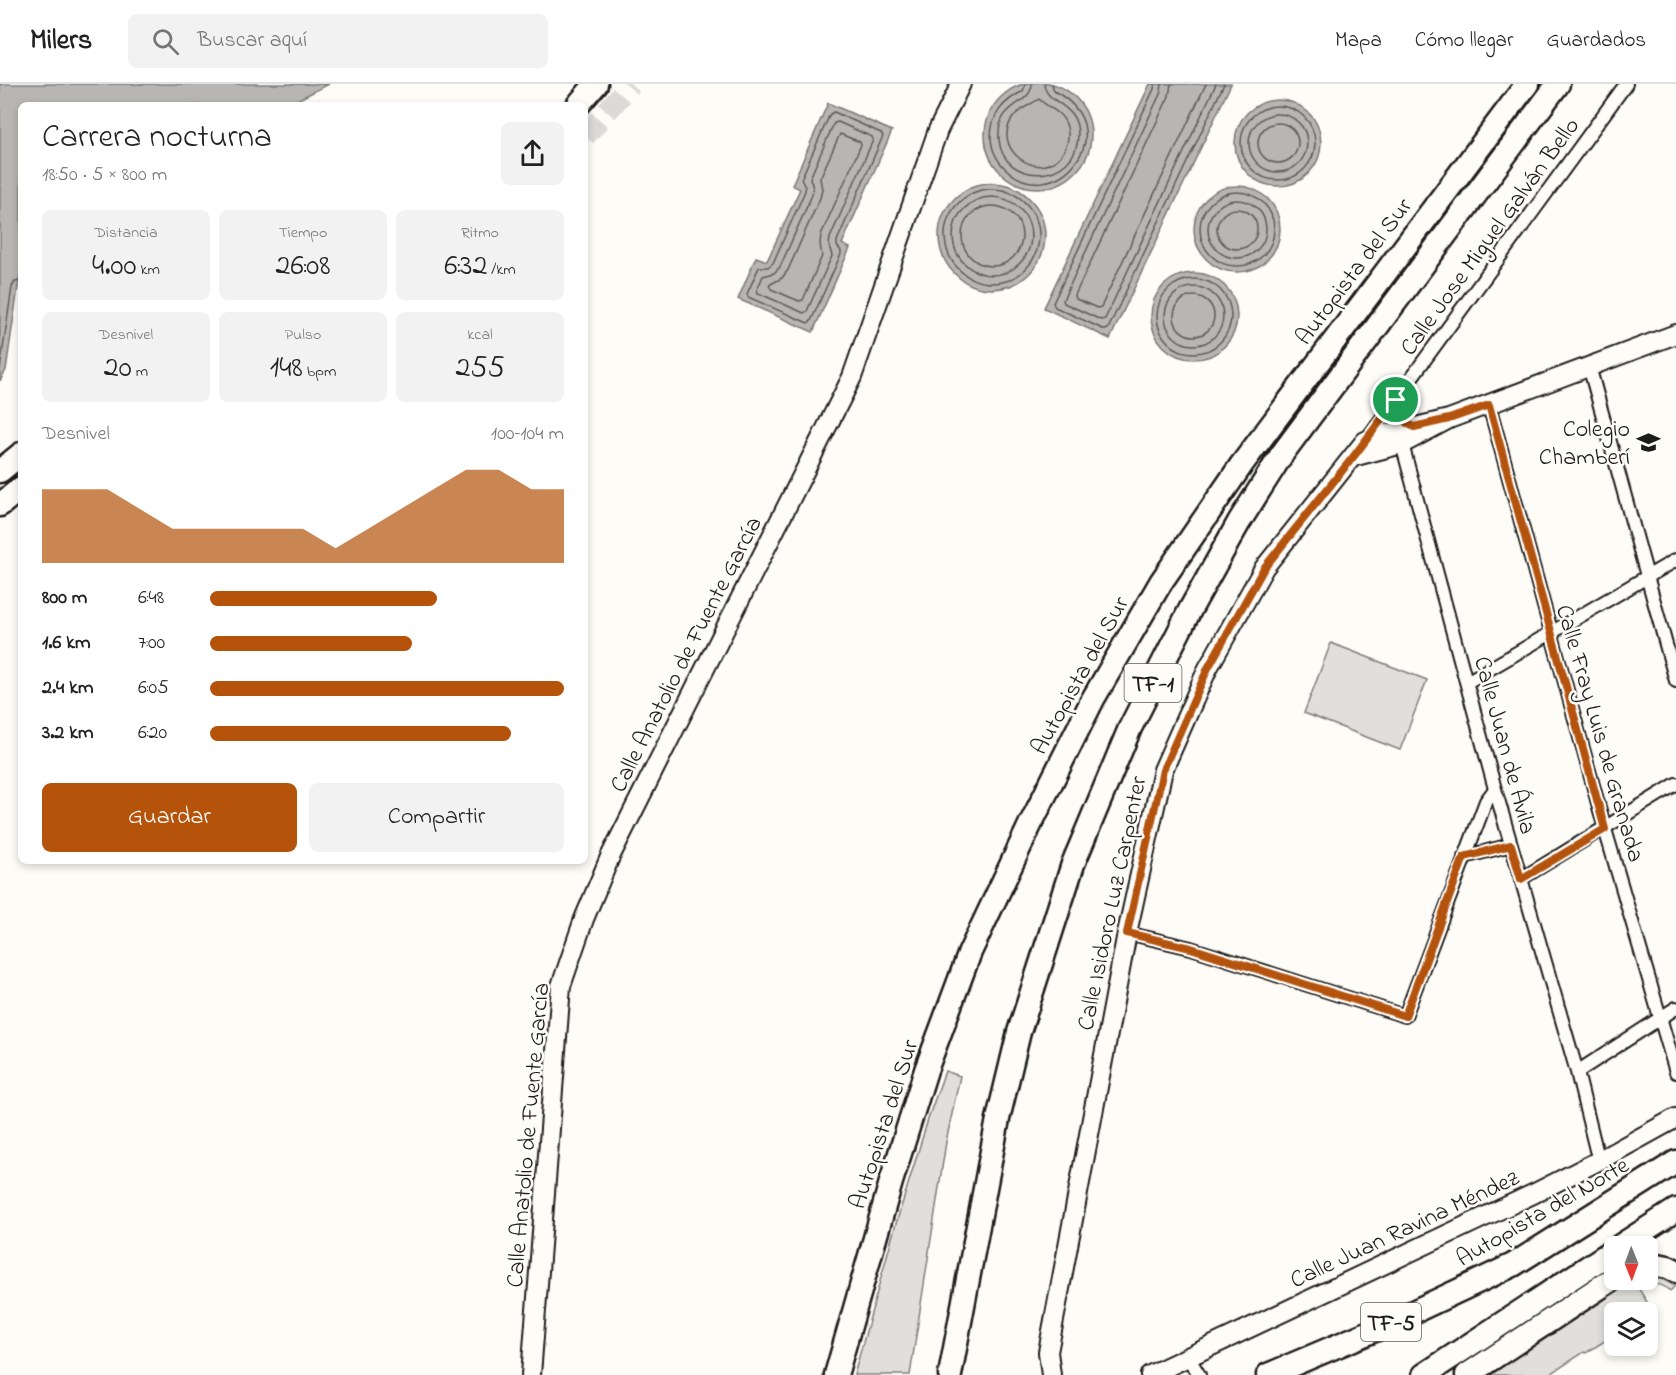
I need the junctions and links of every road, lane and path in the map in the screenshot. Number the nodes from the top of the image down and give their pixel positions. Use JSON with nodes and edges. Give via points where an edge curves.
{"nodes":[{"id":1,"x":596,"y":84,"type":"edge"},
{"id":2,"x":961,"y":84,"type":"edge"},
{"id":3,"x":1527,"y":84,"type":"edge"},
{"id":4,"x":1558,"y":84,"type":"edge"},
{"id":5,"x":1626,"y":84,"type":"edge"},
{"id":6,"x":581,"y":102,"type":"edge"},
{"id":7,"x":1676,"y":334,"type":"edge"},
{"id":8,"x":1589,"y":366,"type":"junction"},
{"id":9,"x":1396,"y":400,"type":"junction"},
{"id":10,"x":1489,"y":405,"type":"junction"},
{"id":11,"x":1449,"y":419,"type":"junction"},
{"id":12,"x":1414,"y":427,"type":"junction"},
{"id":13,"x":1365,"y":441,"type":"junction"},
{"id":14,"x":1402,"y":444,"type":"junction"},
{"id":15,"x":18,"y":456,"type":"edge"},
{"id":16,"x":1354,"y":456,"type":"junction"},
{"id":17,"x":0,"y":471,"type":"edge"},
{"id":18,"x":18,"y":490,"type":"edge"},
{"id":19,"x":0,"y":505,"type":"edge"},
{"id":20,"x":1676,"y":560,"type":"edge"},
{"id":21,"x":1647,"y":576,"type":"junction"},
{"id":22,"x":1551,"y":633,"type":"junction"},
{"id":23,"x":1676,"y":681,"type":"edge"},
{"id":24,"x":1467,"y":682,"type":"junction"},
{"id":25,"x":1676,"y":784,"type":"edge"},
{"id":26,"x":1496,"y":789,"type":"junction"},
{"id":27,"x":1605,"y":829,"type":"junction"},
{"id":28,"x":1511,"y":845,"type":"junction"},
{"id":29,"x":1464,"y":857,"type":"junction"},
{"id":30,"x":1521,"y":879,"type":"junction"},
{"id":31,"x":1127,"y":933,"type":"junction"},
{"id":32,"x":1676,"y":1008,"type":"edge"},
{"id":33,"x":1660,"y":1019,"type":"junction"},
{"id":34,"x":1576,"y":1072,"type":"junction"},
{"id":35,"x":1676,"y":1072,"type":"edge"},
{"id":36,"x":1676,"y":1118,"type":"edge"},
{"id":37,"x":1600,"y":1160,"type":"junction"},
{"id":38,"x":1676,"y":1162,"type":"edge"},
{"id":39,"x":1676,"y":1210,"type":"edge"},
{"id":40,"x":1636,"y":1236,"type":"edge"},
{"id":41,"x":1604,"y":1257,"type":"edge"},
{"id":42,"x":1658,"y":1265,"type":"edge"},
{"id":43,"x":1676,"y":1271,"type":"edge"},
{"id":44,"x":1604,"y":1285,"type":"edge"},
{"id":45,"x":1188,"y":1357,"type":"junction"},
{"id":46,"x":531,"y":1375,"type":"edge"},
{"id":47,"x":836,"y":1375,"type":"edge"},
{"id":48,"x":950,"y":1375,"type":"edge"},
{"id":49,"x":1051,"y":1375,"type":"edge"},
{"id":50,"x":1150,"y":1375,"type":"edge"},
{"id":51,"x":1199,"y":1375,"type":"edge"},
{"id":52,"x":1268,"y":1375,"type":"edge"},
{"id":53,"x":1424,"y":1375,"type":"edge"},
{"id":54,"x":1467,"y":1375,"type":"edge"}],
"edges":[{"from":1,"to":6,"type":"highway"},
{"from":2,"to":46,"type":"street","name":"Calle Anatolio de Fuente García","via":[[938,130],[852,377],[610,856],[561,986]]},
{"from":3,"to":47,"type":"highway","name":"Autopista del Sur","number":"TF-1","via":[[1242,464],[1161,582],[1093,699],[970,952],[919,1092]]},
{"from":4,"to":48,"type":"highway","number":"TF-1","via":[[1282,454],[1191,608],[1130,728],[1073,864],[1019,1032],[998,1119]]},
{"from":5,"to":9,"type":"street","name":"Calle Jose Miguel Galván Bello"},
{"from":7,"to":8,"type":"street"},
{"from":8,"to":10,"type":"street"},
{"from":8,"to":21,"type":"street"},
{"from":9,"to":12,"type":"street","via":[[1407,423]]},
{"from":9,"to":13,"type":"street","name":"Calle Jose Miguel Galván Bello"},
{"from":10,"to":11,"type":"street"},
{"from":10,"to":22,"type":"street","name":"Calle Fray Luis de Granada"},
{"from":11,"to":12,"type":"street"},
{"from":11,"to":14,"type":"street"},
{"from":12,"to":13,"type":"street"},
{"from":13,"to":16,"type":"street","name":"Calle Isidoro Luz Carpenter"},
{"from":14,"to":16,"type":"street"},
{"from":14,"to":24,"type":"street","name":"Calle Juan de Ávila"},
{"from":15,"to":17,"type":"highway"},
{"from":16,"to":31,"type":"street","name":"Calle Isidoro Luz Carpenter","via":[[1264,568],[1208,668],[1163,770]]},
{"from":18,"to":19,"type":"highway"},
{"from":20,"to":21,"type":"street"},
{"from":21,"to":22,"type":"street"},
{"from":21,"to":23,"type":"street"},
{"from":22,"to":24,"type":"street"},
{"from":22,"to":27,"type":"street","name":"Calle Fray Luis de Granada"},
{"from":24,"to":26,"type":"street","name":"Calle Juan de Ávila"},
{"from":25,"to":27,"type":"street"},
{"from":26,"to":28,"type":"street","name":"Calle Juan de Ávila"},
{"from":26,"to":29,"type":"street","via":[[1485,801]]},
{"from":27,"to":30,"type":"street"},
{"from":27,"to":33,"type":"street","name":"Calle Fray Luis de Granada"},
{"from":28,"to":29,"type":"street"},
{"from":28,"to":30,"type":"street","name":"Calle Juan de Ávila"},
{"from":29,"to":31,"type":"street","via":[[1405,1016],[1191,948]]},
{"from":30,"to":34,"type":"street","name":"Calle Juan de Ávila"},
{"from":31,"to":49,"type":"street","name":"Calle Isidoro Luz Carpenter","via":[[1048,1352]]},
{"from":32,"to":33,"type":"street"},
{"from":33,"to":34,"type":"street"},
{"from":33,"to":35,"type":"street","name":"Calle Fray Luis de Granada"},
{"from":34,"to":37,"type":"street","name":"Calle Juan de Ávila"},
{"from":36,"to":37,"type":"street","name":"Calle Juan Ravina Méndez"},
{"from":37,"to":45,"type":"street","name":"Calle Juan Ravina Méndez"},
{"from":38,"to":52,"type":"highway","name":"Autopista del Norte","number":"TF-5","via":[[1513,1265]]},
{"from":39,"to":40,"type":"highway"},
{"from":41,"to":53,"type":"highway","number":"TF-5"},
{"from":42,"to":43,"type":"highway"},
{"from":44,"to":54,"type":"highway"},
{"from":45,"to":50,"type":"street","name":"Calle Juan Ravina Méndez"},
{"from":45,"to":51,"type":"street"}]}
